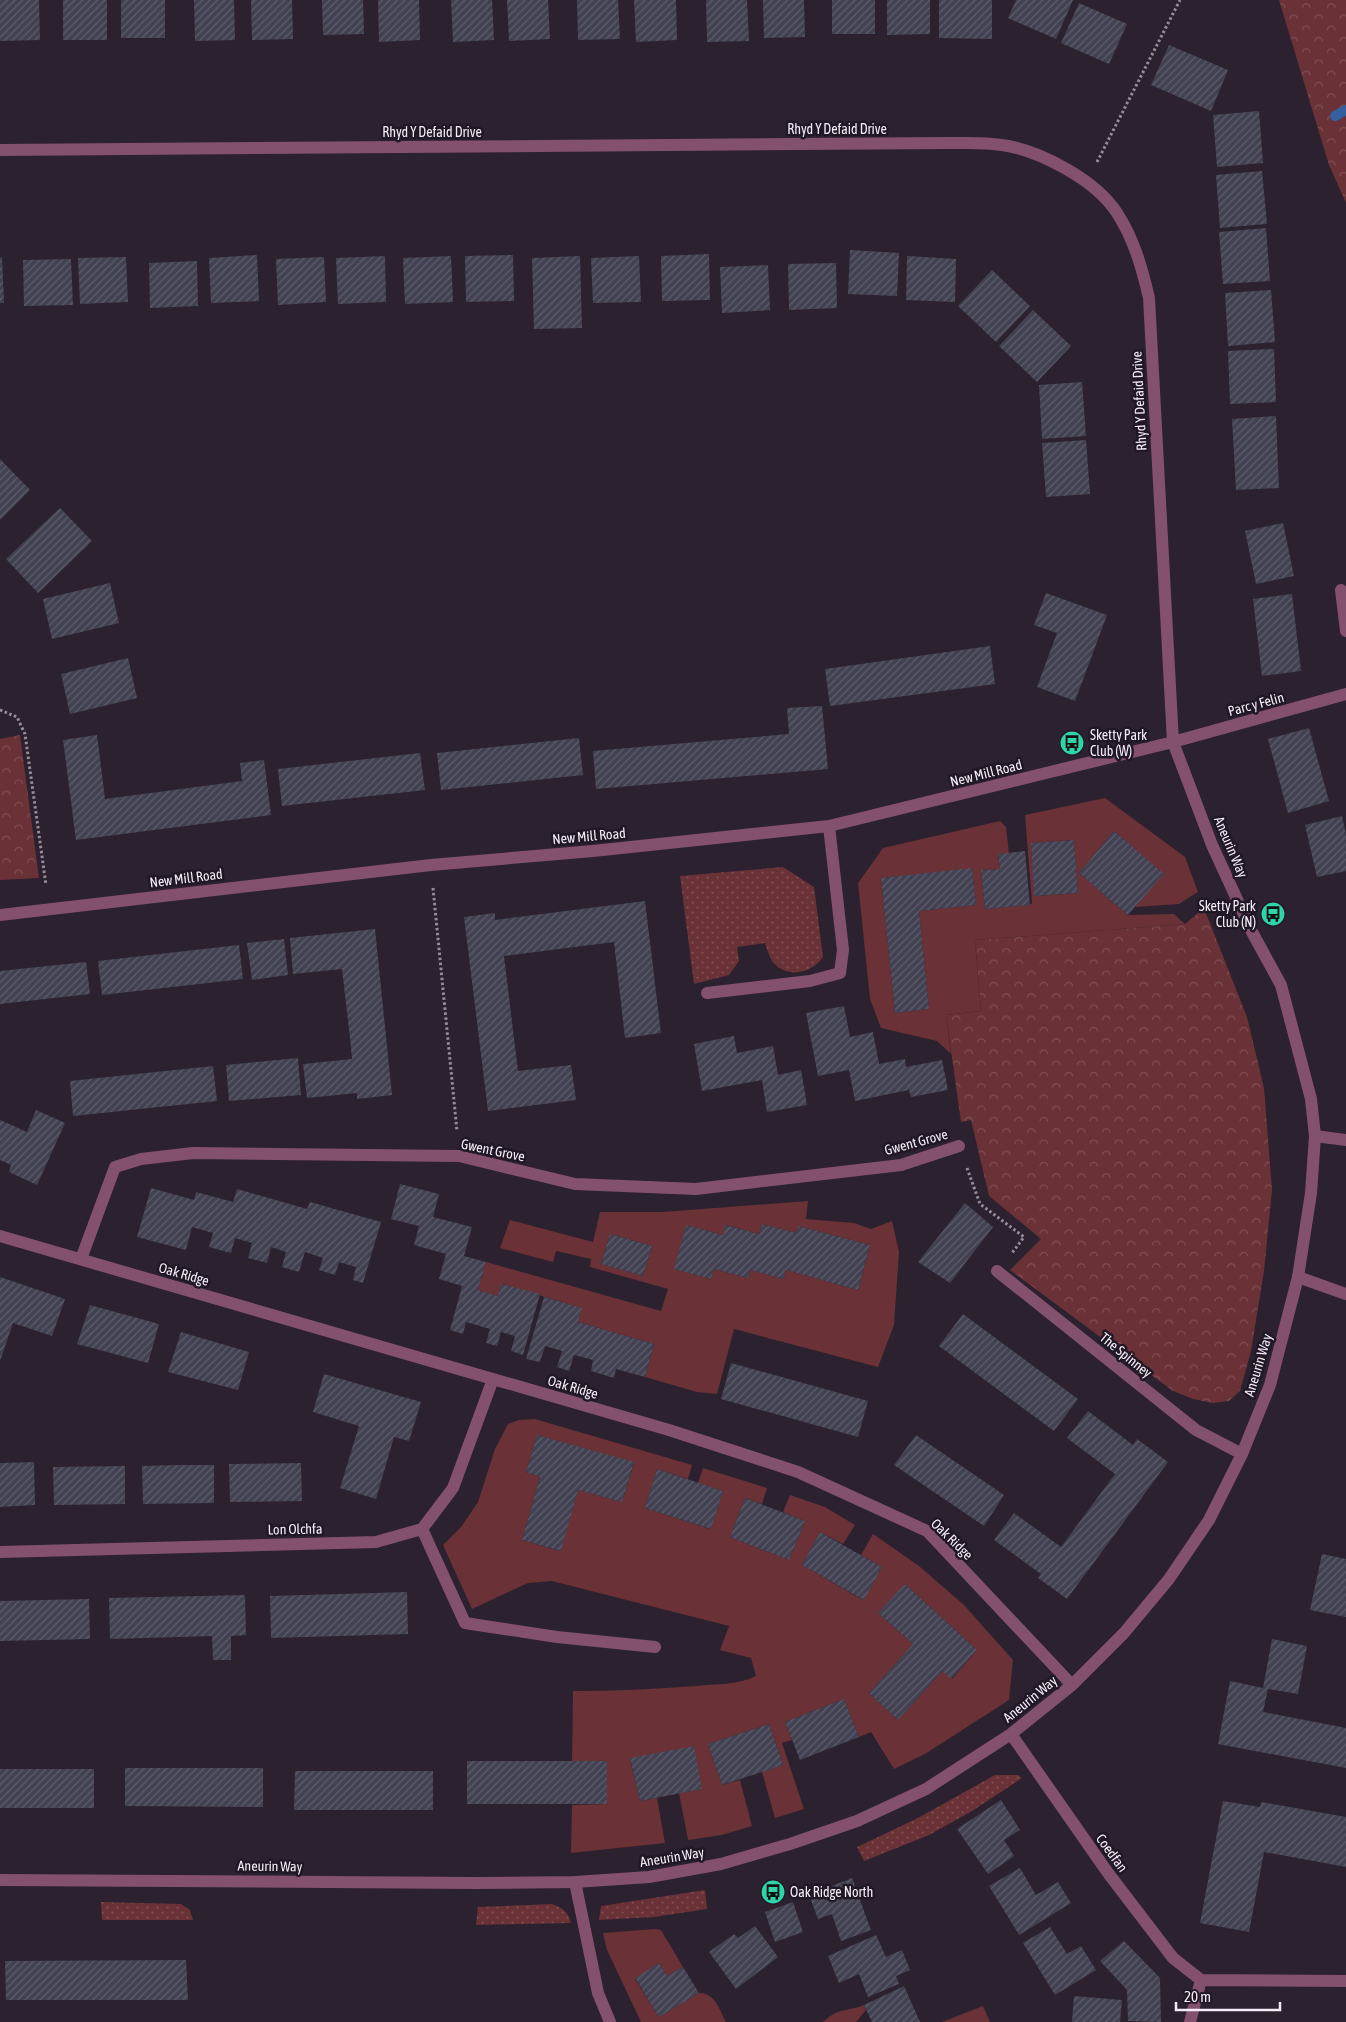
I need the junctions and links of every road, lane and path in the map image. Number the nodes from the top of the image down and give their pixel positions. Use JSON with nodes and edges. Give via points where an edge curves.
{"nodes":[{"id":1,"x":1180,"y":0,"type":"edge"},
{"id":2,"x":0,"y":150,"type":"edge"},
{"id":3,"x":1086,"y":182,"type":"junction"},
{"id":4,"x":1341,"y":590,"type":"dead end"},
{"id":5,"x":1346,"y":631,"type":"edge"},
{"id":6,"x":1346,"y":694,"type":"edge"},
{"id":7,"x":0,"y":710,"type":"edge"},
{"id":8,"x":1173,"y":742,"type":"junction"},
{"id":9,"x":828,"y":826,"type":"junction"},
{"id":10,"x":431,"y":865,"type":"junction"},
{"id":11,"x":50,"y":909,"type":"junction"},
{"id":12,"x":0,"y":915,"type":"edge"},
{"id":13,"x":707,"y":994,"type":"dead end"},
{"id":14,"x":1315,"y":1136,"type":"junction"},
{"id":15,"x":1346,"y":1140,"type":"edge"},
{"id":16,"x":960,"y":1146,"type":"joint"},
{"id":17,"x":459,"y":1156,"type":"junction"},
{"id":18,"x":0,"y":1236,"type":"edge"},
{"id":19,"x":80,"y":1259,"type":"junction"},
{"id":20,"x":998,"y":1271,"type":"joint"},
{"id":21,"x":1298,"y":1278,"type":"junction"},
{"id":22,"x":1346,"y":1294,"type":"edge"},
{"id":23,"x":493,"y":1379,"type":"junction"},
{"id":24,"x":1242,"y":1454,"type":"junction"},
{"id":25,"x":422,"y":1529,"type":"junction"},
{"id":26,"x":0,"y":1552,"type":"edge"},
{"id":27,"x":654,"y":1648,"type":"dead end"},
{"id":28,"x":1072,"y":1685,"type":"junction"},
{"id":29,"x":1011,"y":1734,"type":"junction"},
{"id":30,"x":0,"y":1880,"type":"edge"},
{"id":31,"x":575,"y":1882,"type":"junction"},
{"id":32,"x":1201,"y":1980,"type":"junction"},
{"id":33,"x":1346,"y":1981,"type":"edge"},
{"id":34,"x":610,"y":2022,"type":"edge"},
{"id":35,"x":1190,"y":2022,"type":"edge"}],
"edges":[{"from":1,"to":3,"type":"path"},
{"from":2,"to":3,"type":"street","name":"Rhyd Y Defaid Drive","via":[[948,143],[1001,145],[1040,154]]},
{"from":3,"to":8,"type":"street","name":"Rhyd Y Defaid Drive","via":[[1117,212],[1138,255],[1149,298]]},
{"from":4,"to":5,"type":"street"},
{"from":6,"to":8,"type":"street","name":"Parc y Felin"},
{"from":7,"to":11,"type":"path","via":[[17,716],[25,734]]},
{"from":8,"to":9,"type":"street","name":"New Mill Road"},
{"from":8,"to":14,"type":"street","name":"Aneurin Way","via":[[1212,844],[1252,932],[1281,985],[1311,1099]]},
{"from":9,"to":10,"type":"street","name":"New Mill Road"},
{"from":9,"to":13,"type":"street","via":[[843,950],[840,973],[810,981]]},
{"from":10,"to":11,"type":"street","name":"New Mill Road"},
{"from":10,"to":17,"type":"path"},
{"from":11,"to":12,"type":"street","name":"New Mill Road"},
{"from":14,"to":15,"type":"street"},
{"from":14,"to":21,"type":"street","name":"Aneurin Way","via":[[1311,1193]]},
{"from":16,"to":17,"type":"street","name":"Gwent Grove","via":[[901,1165],[696,1189],[575,1184]]},
{"from":16,"to":20,"type":"path","via":[[980,1204],[1024,1237]]},
{"from":17,"to":19,"type":"street","name":"Gwent Grove","via":[[193,1153],[141,1159],[115,1167]]},
{"from":18,"to":19,"type":"street","name":"Oak Ridge"},
{"from":19,"to":23,"type":"street","name":"Oak Ridge"},
{"from":20,"to":24,"type":"street","name":"The Spinney","via":[[1196,1430]]},
{"from":21,"to":22,"type":"street"},
{"from":21,"to":24,"type":"street","name":"Aneurin Way","via":[[1270,1385]]},
{"from":23,"to":25,"type":"street","via":[[453,1488]]},
{"from":23,"to":28,"type":"street","name":"Oak Ridge","via":[[669,1430],[798,1472],[927,1531]]},
{"from":24,"to":28,"type":"street","name":"Aneurin Way","via":[[1209,1520],[1169,1579],[1124,1633]]},
{"from":25,"to":26,"type":"street","name":"Lon Olchfa","via":[[376,1542]]},
{"from":25,"to":27,"type":"street","via":[[465,1623],[557,1638]]},
{"from":28,"to":29,"type":"street","name":"Aneurin Way"},
{"from":29,"to":31,"type":"street","name":"Aneurin Way","via":[[926,1789],[857,1821],[790,1844],[721,1864],[648,1877]]},
{"from":29,"to":32,"type":"street","name":"Coedfan","via":[[1098,1859],[1173,1958]]},
{"from":30,"to":31,"type":"street","name":"Aneurin Way"},
{"from":31,"to":34,"type":"street","via":[[598,1993]]},
{"from":32,"to":33,"type":"street"},
{"from":32,"to":35,"type":"street"}]}
